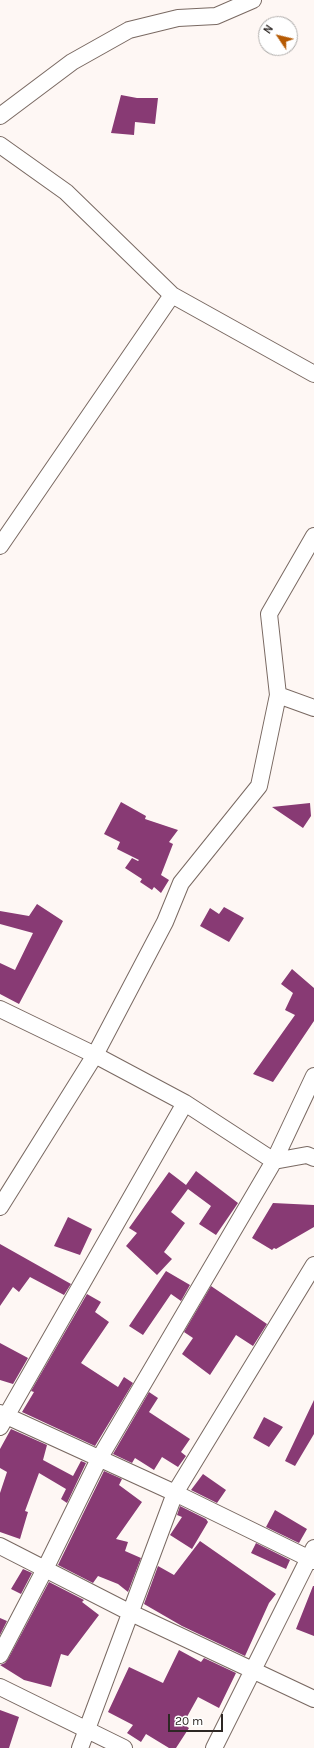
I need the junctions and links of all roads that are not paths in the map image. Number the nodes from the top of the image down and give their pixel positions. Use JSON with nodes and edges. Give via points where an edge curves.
{"nodes":[{"id":1,"x":253,"y":0,"type":"edge"},
{"id":2,"x":0,"y":116,"type":"edge"},
{"id":3,"x":0,"y":145,"type":"edge"},
{"id":4,"x":172,"y":295,"type":"junction"},
{"id":5,"x":314,"y":374,"type":"edge"},
{"id":6,"x":314,"y":536,"type":"edge"},
{"id":7,"x":0,"y":546,"type":"edge"},
{"id":8,"x":278,"y":695,"type":"junction"},
{"id":9,"x":314,"y":708,"type":"edge"},
{"id":10,"x":0,"y":1009,"type":"edge"},
{"id":11,"x":96,"y":1055,"type":"junction"},
{"id":12,"x":314,"y":1076,"type":"edge"},
{"id":13,"x":186,"y":1103,"type":"junction"},
{"id":14,"x":314,"y":1158,"type":"edge"},
{"id":15,"x":274,"y":1161,"type":"junction"},
{"id":16,"x":0,"y":1207,"type":"edge"},
{"id":17,"x":314,"y":1265,"type":"edge"},
{"id":18,"x":2,"y":1419,"type":"edge"},
{"id":19,"x":99,"y":1459,"type":"junction"},
{"id":20,"x":175,"y":1493,"type":"junction"},
{"id":21,"x":0,"y":1546,"type":"edge"},
{"id":22,"x":312,"y":1556,"type":"edge"},
{"id":23,"x":45,"y":1569,"type":"junction"},
{"id":24,"x":129,"y":1612,"type":"junction"},
{"id":25,"x":0,"y":1655,"type":"edge"},
{"id":26,"x":252,"y":1670,"type":"junction"},
{"id":27,"x":0,"y":1687,"type":"edge"},
{"id":28,"x":314,"y":1699,"type":"edge"},
{"id":29,"x":86,"y":1730,"type":"junction"},
{"id":30,"x":80,"y":1748,"type":"edge"},
{"id":31,"x":124,"y":1748,"type":"edge"},
{"id":32,"x":214,"y":1748,"type":"edge"}],
"edges":[{"from":1,"to":2,"type":"street","via":[[216,16],[178,18],[129,30],[72,62]]},
{"from":3,"to":4,"type":"street","via":[[66,192]]},
{"from":4,"to":5,"type":"street"},
{"from":4,"to":7,"type":"street"},
{"from":6,"to":8,"type":"street","via":[[269,614]]},
{"from":8,"to":9,"type":"street"},
{"from":8,"to":11,"type":"street","via":[[259,786],[181,883],[165,922]]},
{"from":10,"to":11,"type":"street"},
{"from":11,"to":13,"type":"street"},
{"from":11,"to":16,"type":"street"},
{"from":12,"to":15,"type":"street"},
{"from":13,"to":15,"type":"street"},
{"from":13,"to":18,"type":"street"},
{"from":14,"to":15,"type":"street","via":[[307,1155]]},
{"from":15,"to":19,"type":"street"},
{"from":17,"to":20,"type":"street"},
{"from":18,"to":19,"type":"street"},
{"from":19,"to":20,"type":"street"},
{"from":19,"to":23,"type":"street"},
{"from":20,"to":22,"type":"street"},
{"from":20,"to":24,"type":"street"},
{"from":21,"to":23,"type":"street"},
{"from":22,"to":26,"type":"street"},
{"from":23,"to":24,"type":"street"},
{"from":23,"to":25,"type":"street"},
{"from":24,"to":26,"type":"street"},
{"from":24,"to":29,"type":"street"},
{"from":26,"to":28,"type":"street"},
{"from":26,"to":32,"type":"street"},
{"from":27,"to":29,"type":"street"},
{"from":29,"to":30,"type":"street"},
{"from":29,"to":31,"type":"street"}]}
